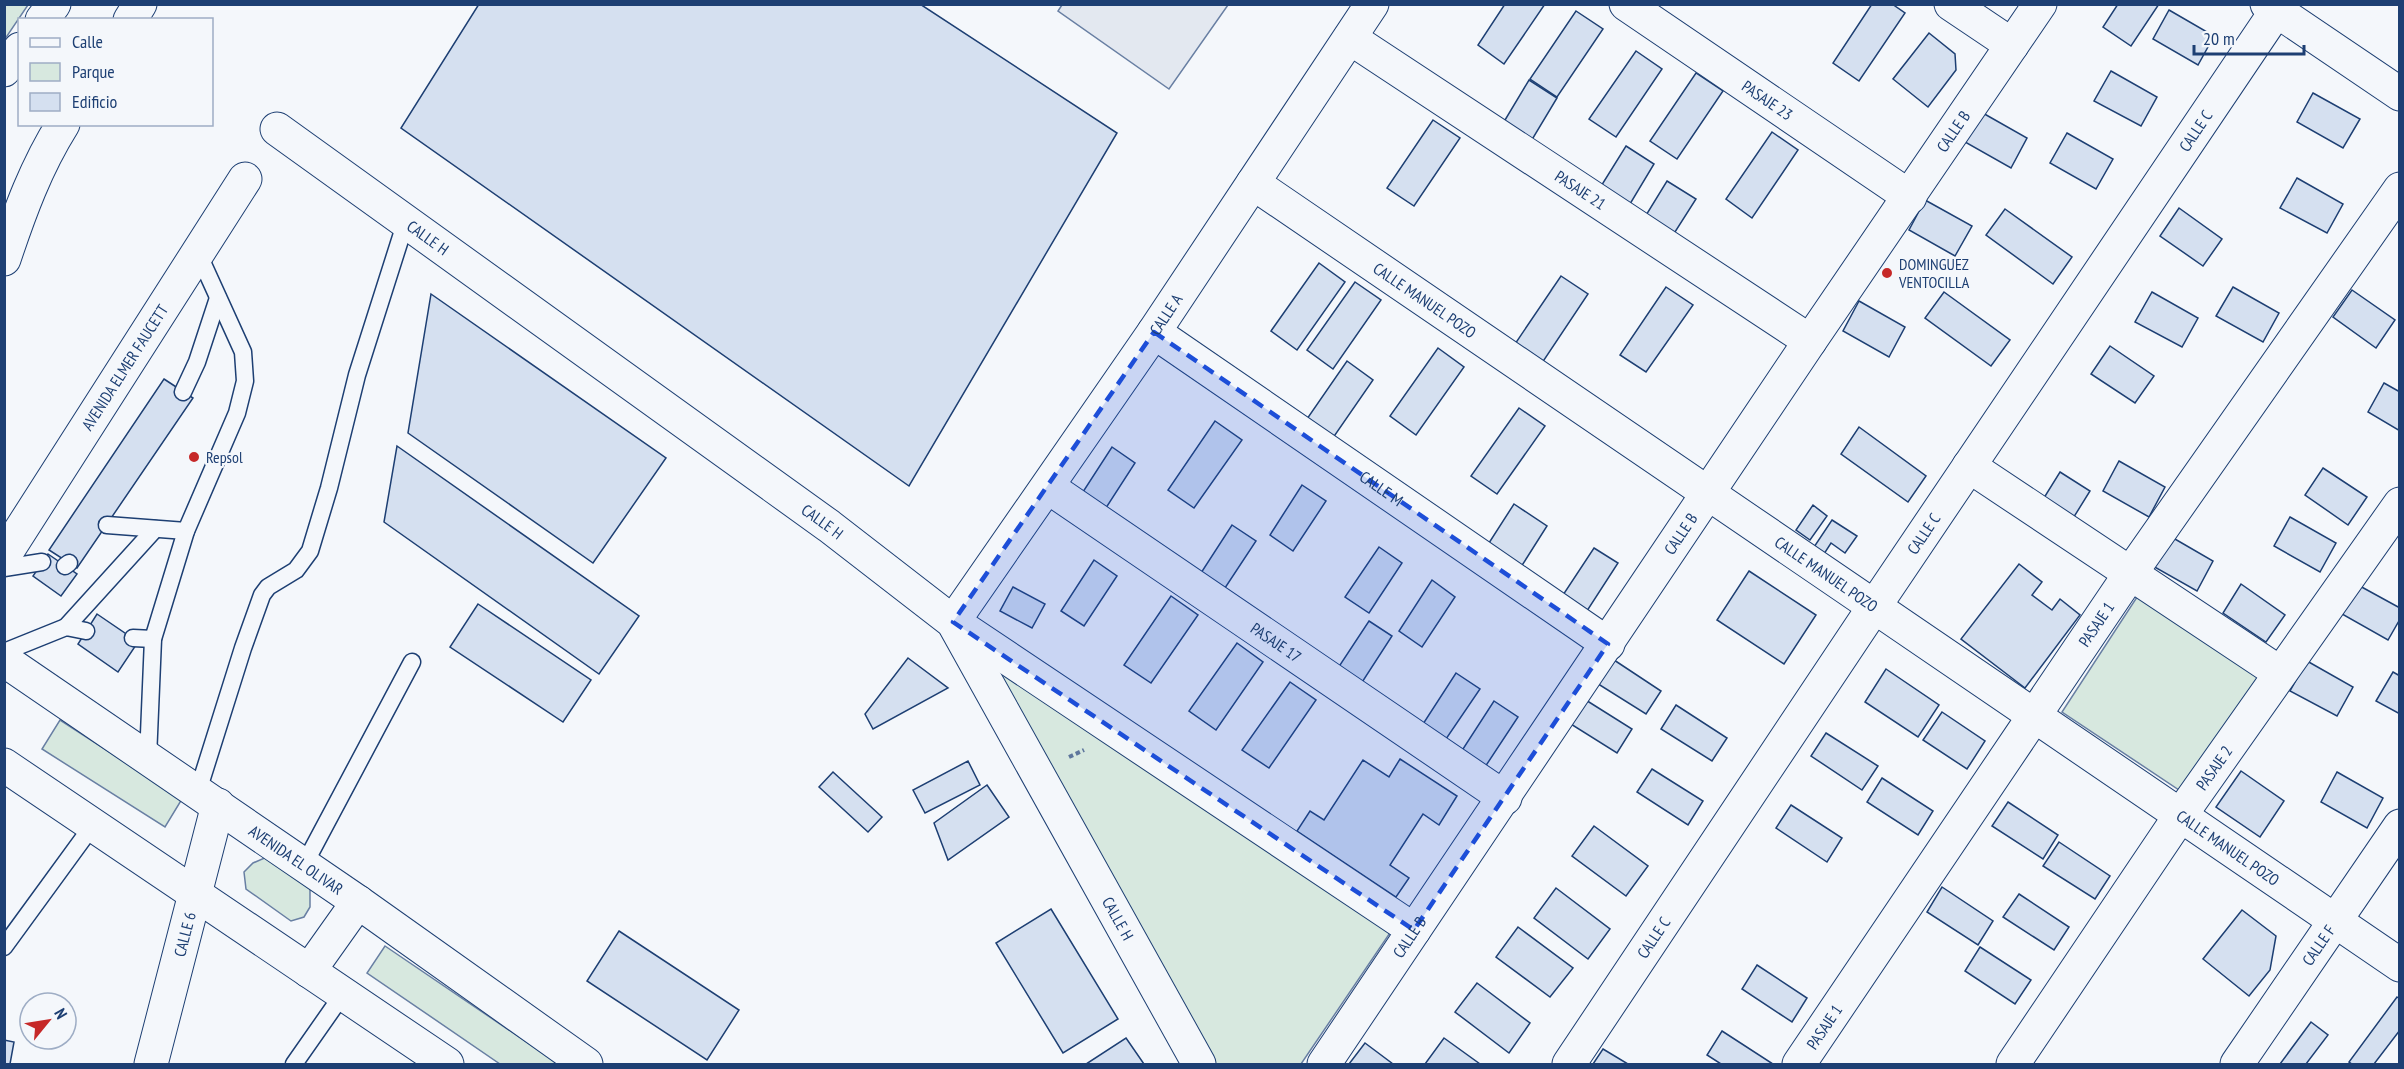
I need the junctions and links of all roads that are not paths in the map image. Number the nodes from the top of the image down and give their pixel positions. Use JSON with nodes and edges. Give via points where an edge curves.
{"nodes":[{"id":1,"x":54,"y":4,"type":"edge"},
{"id":2,"x":140,"y":4,"type":"edge"},
{"id":3,"x":1372,"y":4,"type":"edge"},
{"id":4,"x":1626,"y":4,"type":"edge"},
{"id":5,"x":1951,"y":4,"type":"edge"},
{"id":6,"x":2040,"y":4,"type":"edge"},
{"id":7,"x":2275,"y":7,"type":"edge"},
{"id":8,"x":44,"y":18,"type":"edge"},
{"id":9,"x":131,"y":18,"type":"edge"},
{"id":10,"x":1350,"y":38,"type":"junction"},
{"id":11,"x":2012,"y":45,"type":"junction"},
{"id":12,"x":18,"y":52,"type":"edge"},
{"id":13,"x":4,"y":70,"type":"edge"},
{"id":14,"x":2400,"y":94,"type":"edge"},
{"id":15,"x":62,"y":126,"type":"edge"},
{"id":16,"x":278,"y":129,"type":"dead end"},
{"id":17,"x":246,"y":179,"type":"dead end"},
{"id":18,"x":1253,"y":183,"type":"junction"},
{"id":19,"x":2400,"y":189,"type":"edge"},
{"id":20,"x":1910,"y":197,"type":"junction"},
{"id":21,"x":406,"y":221,"type":"junction"},
{"id":22,"x":198,"y":253,"type":"junction"},
{"id":23,"x":4,"y":259,"type":"edge"},
{"id":24,"x":218,"y":298,"type":"junction"},
{"id":25,"x":1154,"y":332,"type":"junction"},
{"id":26,"x":1810,"y":341,"type":"junction"},
{"id":27,"x":183,"y":392,"type":"dead end"},
{"id":28,"x":1969,"y":466,"type":"junction"},
{"id":29,"x":1048,"y":487,"type":"junction"},
{"id":30,"x":1709,"y":494,"type":"junction"},
{"id":31,"x":2400,"y":504,"type":"edge"},
{"id":32,"x":107,"y":525,"type":"dead end"},
{"id":33,"x":155,"y":529,"type":"junction"},
{"id":34,"x":186,"y":531,"type":"junction"},
{"id":35,"x":4,"y":556,"type":"edge"},
{"id":36,"x":42,"y":562,"type":"dead end"},
{"id":37,"x":4,"y":568,"type":"edge"},
{"id":38,"x":2130,"y":574,"type":"junction"},
{"id":39,"x":1874,"y":607,"type":"junction"},
{"id":40,"x":953,"y":622,"type":"junction"},
{"id":41,"x":66,"y":627,"type":"junction"},
{"id":42,"x":86,"y":631,"type":"dead end"},
{"id":43,"x":133,"y":638,"type":"dead end"},
{"id":44,"x":153,"y":639,"type":"junction"},
{"id":45,"x":1608,"y":644,"type":"junction"},
{"id":46,"x":412,"y":662,"type":"dead end"},
{"id":47,"x":8,"y":668,"type":"edge"},
{"id":48,"x":2280,"y":673,"type":"junction"},
{"id":49,"x":2034,"y":716,"type":"junction"},
{"id":50,"x":148,"y":758,"type":"junction"},
{"id":51,"x":4,"y":765,"type":"edge"},
{"id":52,"x":208,"y":798,"type":"junction"},
{"id":53,"x":1505,"y":798,"type":"junction"},
{"id":54,"x":2180,"y":816,"type":"junction"},
{"id":55,"x":93,"y":825,"type":"junction"},
{"id":56,"x":2400,"y":826,"type":"edge"},
{"id":57,"x":304,"y":865,"type":"junction"},
{"id":58,"x":195,"y":894,"type":"junction"},
{"id":59,"x":358,"y":902,"type":"junction"},
{"id":60,"x":2335,"y":921,"type":"junction"},
{"id":61,"x":1414,"y":930,"type":"junction"},
{"id":62,"x":4,"y":947,"type":"edge"},
{"id":63,"x":2400,"y":965,"type":"edge"},
{"id":64,"x":309,"y":971,"type":"junction"},
{"id":65,"x":343,"y":994,"type":"junction"},
{"id":66,"x":152,"y":1065,"type":"edge"},
{"id":67,"x":294,"y":1065,"type":"edge"},
{"id":68,"x":447,"y":1065,"type":"edge"},
{"id":69,"x":585,"y":1065,"type":"edge"},
{"id":70,"x":1198,"y":1065,"type":"edge"},
{"id":71,"x":1324,"y":1065,"type":"edge"},
{"id":72,"x":1569,"y":1065,"type":"edge"},
{"id":73,"x":1799,"y":1065,"type":"edge"},
{"id":74,"x":2013,"y":1065,"type":"edge"},
{"id":75,"x":2237,"y":1065,"type":"edge"}],
"edges":[{"from":1,"to":8,"type":"main road"},
{"from":2,"to":9,"type":"main road"},
{"from":3,"to":10,"type":"main road","name":"CALLE A"},
{"from":4,"to":20,"type":"main road","name":"PASAJE 23"},
{"from":5,"to":11,"type":"main road"},
{"from":6,"to":11,"type":"main road","name":"CALLE B"},
{"from":7,"to":14,"type":"main road"},
{"from":7,"to":28,"type":"main road","name":"CALLE C"},
{"from":10,"to":18,"type":"main road","name":"CALLE A"},
{"from":10,"to":26,"type":"main road","name":"PASAJE 21"},
{"from":11,"to":20,"type":"main road","name":"CALLE B"},
{"from":12,"to":13,"type":"main road"},
{"from":15,"to":23,"type":"main road","via":[[22,204]]},
{"from":16,"to":21,"type":"main road","name":"CALLE H"},
{"from":17,"to":22,"type":"main road","name":"AVENIDA ELMER FAUCETT"},
{"from":18,"to":25,"type":"main road","name":"CALLE A"},
{"from":18,"to":30,"type":"main road","name":"CALLE MANUEL POZO"},
{"from":19,"to":38,"type":"main road","name":"PASAJE 1"},
{"from":20,"to":26,"type":"main road","name":"CALLE B"},
{"from":21,"to":40,"type":"main road","name":"CALLE H","via":[[829,526]]},
{"from":21,"to":52,"type":"lane","via":[[357,375],[310,551],[296,570],[262,595],[243,648]]},
{"from":22,"to":24,"type":"lane"},
{"from":22,"to":35,"type":"main road","name":"AVENIDA ELMER FAUCETT"},
{"from":24,"to":27,"type":"lane"},
{"from":24,"to":34,"type":"lane","via":[[243,351],[245,381],[237,412]]},
{"from":25,"to":29,"type":"main road","name":"CALLE A"},
{"from":25,"to":45,"type":"main road","name":"CALLE M"},
{"from":26,"to":30,"type":"main road","name":"CALLE B"},
{"from":28,"to":38,"type":"main road"},
{"from":28,"to":39,"type":"main road","name":"CALLE C"},
{"from":29,"to":40,"type":"main road","name":"CALLE A"},
{"from":29,"to":53,"type":"main road","name":"PASAJE 17"},
{"from":30,"to":39,"type":"main road","name":"CALLE MANUEL POZO"},
{"from":30,"to":45,"type":"main road","name":"CALLE B"},
{"from":31,"to":48,"type":"main road","name":"PASAJE 2"},
{"from":32,"to":33,"type":"lane"},
{"from":33,"to":34,"type":"lane"},
{"from":33,"to":41,"type":"lane"},
{"from":34,"to":44,"type":"lane"},
{"from":36,"to":37,"type":"lane"},
{"from":38,"to":48,"type":"main road"},
{"from":38,"to":49,"type":"main road","name":"PASAJE 1"},
{"from":39,"to":49,"type":"main road","name":"CALLE MANUEL POZO"},
{"from":39,"to":72,"type":"main road","name":"CALLE C"},
{"from":40,"to":61,"type":"main road"},
{"from":40,"to":70,"type":"main road","name":"CALLE H"},
{"from":41,"to":42,"type":"lane"},
{"from":41,"to":47,"type":"lane"},
{"from":43,"to":44,"type":"lane"},
{"from":44,"to":50,"type":"lane"},
{"from":45,"to":53,"type":"main road","name":"CALLE B"},
{"from":46,"to":57,"type":"lane"},
{"from":47,"to":50,"type":"main road","name":"AVENIDA EL OLIVAR"},
{"from":48,"to":54,"type":"main road","name":"PASAJE 2"},
{"from":49,"to":54,"type":"main road","name":"CALLE MANUEL POZO"},
{"from":49,"to":73,"type":"main road","name":"PASAJE 1"},
{"from":50,"to":52,"type":"main road","name":"AVENIDA EL OLIVAR"},
{"from":51,"to":55,"type":"main road"},
{"from":52,"to":57,"type":"main road","name":"AVENIDA EL OLIVAR"},
{"from":52,"to":58,"type":"main road","name":"CALLE 6"},
{"from":53,"to":61,"type":"main road","name":"CALLE B"},
{"from":54,"to":60,"type":"main road","name":"CALLE MANUEL POZO"},
{"from":54,"to":74,"type":"main road","name":"PASAJE 2"},
{"from":55,"to":58,"type":"main road"},
{"from":55,"to":62,"type":"lane"},
{"from":56,"to":60,"type":"main road","name":"CALLE F"},
{"from":57,"to":59,"type":"main road","name":"AVENIDA EL OLIVAR"},
{"from":58,"to":64,"type":"main road"},
{"from":58,"to":66,"type":"main road","name":"CALLE 6"},
{"from":59,"to":64,"type":"main road"},
{"from":59,"to":69,"type":"main road","name":"AVENIDA EL OLIVAR"},
{"from":60,"to":63,"type":"main road","name":"CALLE MANUEL POZO"},
{"from":60,"to":75,"type":"main road","name":"CALLE F"},
{"from":61,"to":71,"type":"main road","name":"CALLE B"},
{"from":64,"to":65,"type":"main road"},
{"from":65,"to":67,"type":"lane"},
{"from":65,"to":68,"type":"main road"}]}
